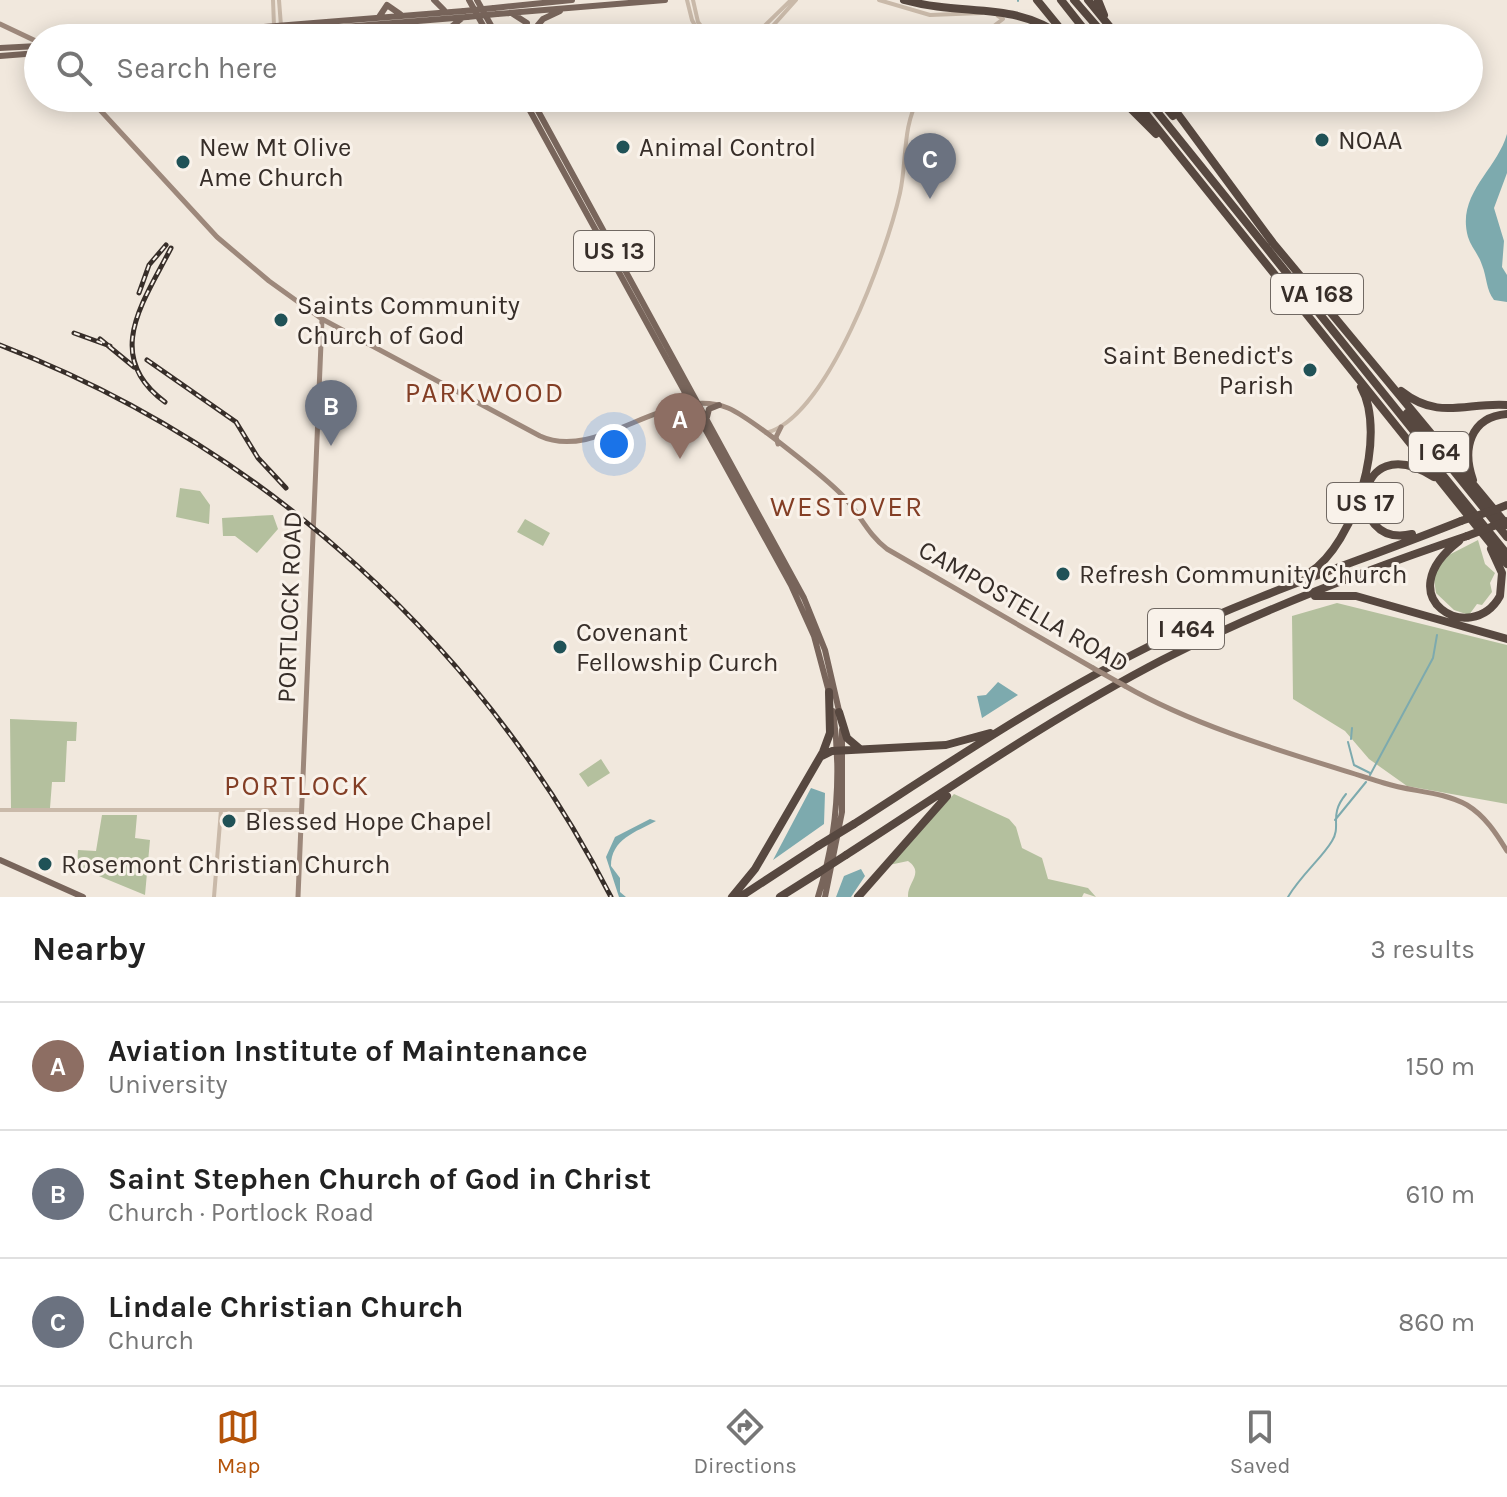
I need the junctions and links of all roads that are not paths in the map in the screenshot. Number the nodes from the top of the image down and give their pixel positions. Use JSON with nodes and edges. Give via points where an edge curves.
{"nodes":[{"id":1,"x":273,"y":0,"type":"edge"},
{"id":2,"x":279,"y":0,"type":"edge"},
{"id":3,"x":434,"y":0,"type":"edge"},
{"id":4,"x":511,"y":0,"type":"edge"},
{"id":5,"x":549,"y":0,"type":"edge"},
{"id":6,"x":665,"y":0,"type":"edge"},
{"id":7,"x":690,"y":0,"type":"edge"},
{"id":8,"x":793,"y":0,"type":"edge"},
{"id":9,"x":879,"y":0,"type":"edge"},
{"id":10,"x":904,"y":0,"type":"edge"},
{"id":11,"x":1037,"y":0,"type":"edge"},
{"id":12,"x":1054,"y":0,"type":"edge"},
{"id":13,"x":1061,"y":0,"type":"edge"},
{"id":14,"x":1071,"y":0,"type":"edge"},
{"id":15,"x":1088,"y":0,"type":"edge"},
{"id":16,"x":1098,"y":0,"type":"edge"},
{"id":17,"x":474,"y":2,"type":"edge"},
{"id":18,"x":569,"y":2,"type":"edge"},
{"id":19,"x":495,"y":11,"type":"junction"},
{"id":20,"x":506,"y":13,"type":"junction"},
{"id":21,"x":466,"y":14,"type":"junction"},
{"id":22,"x":407,"y":15,"type":"junction"},
{"id":23,"x":379,"y":18,"type":"junction"},
{"id":24,"x":484,"y":20,"type":"junction"},
{"id":25,"x":396,"y":22,"type":"junction"},
{"id":26,"x":0,"y":24,"type":"edge"},
{"id":27,"x":277,"y":24,"type":"edge"},
{"id":28,"x":278,"y":24,"type":"edge"},
{"id":29,"x":318,"y":24,"type":"edge"},
{"id":30,"x":357,"y":24,"type":"edge"},
{"id":31,"x":408,"y":24,"type":"edge"},
{"id":32,"x":453,"y":24,"type":"edge"},
{"id":33,"x":485,"y":24,"type":"edge"},
{"id":34,"x":488,"y":24,"type":"edge"},
{"id":35,"x":526,"y":24,"type":"edge"},
{"id":36,"x":538,"y":24,"type":"edge"},
{"id":37,"x":694,"y":24,"type":"edge"},
{"id":38,"x":700,"y":24,"type":"edge"},
{"id":39,"x":767,"y":24,"type":"edge"},
{"id":40,"x":773,"y":24,"type":"edge"},
{"id":41,"x":996,"y":24,"type":"edge"},
{"id":42,"x":1049,"y":24,"type":"edge"},
{"id":43,"x":1055,"y":24,"type":"edge"},
{"id":44,"x":1073,"y":24,"type":"edge"},
{"id":45,"x":1080,"y":24,"type":"edge"},
{"id":46,"x":1089,"y":24,"type":"edge"},
{"id":47,"x":1100,"y":24,"type":"edge"},
{"id":48,"x":1105,"y":24,"type":"edge"},
{"id":49,"x":1109,"y":24,"type":"edge"},
{"id":50,"x":24,"y":37,"type":"edge"},
{"id":51,"x":24,"y":45,"type":"edge"},
{"id":52,"x":0,"y":48,"type":"edge"},
{"id":53,"x":24,"y":54,"type":"edge"},
{"id":54,"x":0,"y":56,"type":"edge"},
{"id":55,"x":102,"y":112,"type":"edge"},
{"id":56,"x":531,"y":112,"type":"edge"},
{"id":57,"x":539,"y":112,"type":"edge"},
{"id":58,"x":913,"y":112,"type":"edge"},
{"id":59,"x":1134,"y":112,"type":"edge"},
{"id":60,"x":1144,"y":112,"type":"edge"},
{"id":61,"x":1150,"y":112,"type":"edge"},
{"id":62,"x":1159,"y":112,"type":"edge"},
{"id":63,"x":1159,"y":112,"type":"edge"},
{"id":64,"x":1170,"y":112,"type":"edge"},
{"id":65,"x":1176,"y":112,"type":"edge"},
{"id":66,"x":1202,"y":150,"type":"junction"},
{"id":67,"x":1185,"y":163,"type":"junction"},
{"id":68,"x":322,"y":319,"type":"junction"},
{"id":69,"x":1311,"y":319,"type":"junction"},
{"id":70,"x":335,"y":326,"type":"junction"},
{"id":71,"x":321,"y":334,"type":"junction"},
{"id":72,"x":1387,"y":380,"type":"junction"},
{"id":73,"x":684,"y":390,"type":"junction"},
{"id":74,"x":695,"y":404,"type":"junction"},
{"id":75,"x":719,"y":405,"type":"junction"},
{"id":76,"x":1507,"y":405,"type":"edge"},
{"id":77,"x":678,"y":409,"type":"junction"},
{"id":78,"x":1507,"y":414,"type":"edge"},
{"id":79,"x":708,"y":421,"type":"junction"},
{"id":80,"x":781,"y":427,"type":"junction"},
{"id":81,"x":764,"y":433,"type":"junction"},
{"id":82,"x":779,"y":445,"type":"junction"},
{"id":83,"x":1441,"y":482,"type":"junction"},
{"id":84,"x":1483,"y":498,"type":"junction"},
{"id":85,"x":1504,"y":506,"type":"edge"},
{"id":86,"x":1456,"y":523,"type":"junction"},
{"id":87,"x":1507,"y":523,"type":"edge"},
{"id":88,"x":1480,"y":531,"type":"junction"},
{"id":89,"x":1467,"y":536,"type":"junction"},
{"id":90,"x":1507,"y":537,"type":"edge"},
{"id":91,"x":1507,"y":551,"type":"edge"},
{"id":92,"x":1507,"y":564,"type":"edge"},
{"id":93,"x":1255,"y":598,"type":"junction"},
{"id":94,"x":1239,"y":624,"type":"junction"},
{"id":95,"x":1507,"y":639,"type":"edge"},
{"id":96,"x":829,"y":692,"type":"junction"},
{"id":97,"x":839,"y":712,"type":"junction"},
{"id":98,"x":1009,"y":725,"type":"junction"},
{"id":99,"x":1025,"y":740,"type":"junction"},
{"id":100,"x":864,"y":750,"type":"junction"},
{"id":101,"x":840,"y":751,"type":"junction"},
{"id":102,"x":818,"y":761,"type":"junction"},
{"id":103,"x":0,"y":810,"type":"edge"},
{"id":104,"x":221,"y":810,"type":"junction"},
{"id":105,"x":301,"y":810,"type":"junction"},
{"id":106,"x":1507,"y":851,"type":"edge"},
{"id":107,"x":0,"y":860,"type":"edge"},
{"id":108,"x":83,"y":897,"type":"edge"},
{"id":109,"x":214,"y":897,"type":"edge"},
{"id":110,"x":298,"y":897,"type":"edge"},
{"id":111,"x":732,"y":897,"type":"edge"},
{"id":112,"x":740,"y":897,"type":"edge"},
{"id":113,"x":780,"y":897,"type":"edge"},
{"id":114,"x":818,"y":897,"type":"edge"},
{"id":115,"x":825,"y":897,"type":"edge"},
{"id":116,"x":858,"y":897,"type":"edge"}],
"edges":[{"from":1,"to":27,"type":"street"},
{"from":2,"to":28,"type":"street"},
{"from":3,"to":21,"type":"main road","via":[[440,9]]},
{"from":4,"to":19,"type":"main road"},
{"from":5,"to":18,"type":"main road"},
{"from":6,"to":18,"type":"main road"},
{"from":7,"to":37,"type":"street"},
{"from":7,"to":38,"type":"street"},
{"from":8,"to":39,"type":"street"},
{"from":8,"to":40,"type":"street"},
{"from":9,"to":41,"type":"street","via":[[930,15],[991,13],[1003,19]]},
{"from":10,"to":42,"type":"highway","via":[[942,7],[1009,5]]},
{"from":11,"to":43,"type":"highway"},
{"from":12,"to":44,"type":"highway"},
{"from":13,"to":45,"type":"highway"},
{"from":14,"to":46,"type":"highway"},
{"from":14,"to":47,"type":"highway"},
{"from":15,"to":48,"type":"highway"},
{"from":16,"to":49,"type":"highway"},
{"from":17,"to":24,"type":"main road"},
{"from":18,"to":19,"type":"main road"},
{"from":18,"to":20,"type":"main road"},
{"from":18,"to":36,"type":"main road"},
{"from":19,"to":20,"type":"main road"},
{"from":19,"to":21,"type":"main road","bridge":true},
{"from":20,"to":35,"type":"main road"},
{"from":21,"to":22,"type":"main road"},
{"from":21,"to":25,"type":"main road"},
{"from":21,"to":32,"type":"main road"},
{"from":22,"to":23,"type":"main road"},
{"from":22,"to":23,"type":"main road","via":[[394,13],[387,5]]},
{"from":23,"to":29,"type":"main road"},
{"from":24,"to":33,"type":"main road"},
{"from":24,"to":34,"type":"main road"},
{"from":25,"to":30,"type":"main road"},
{"from":25,"to":31,"type":"main road"},
{"from":26,"to":50,"type":"main road"},
{"from":51,"to":52,"type":"main road"},
{"from":53,"to":54,"type":"main road"},
{"from":55,"to":68,"type":"main road","name":"CAMPOSTELLA ROAD","via":[[233,253]]},
{"from":56,"to":73,"type":"main road","number":"US 13"},
{"from":57,"to":74,"type":"main road","number":"US 13"},
{"from":58,"to":80,"type":"street","via":[[901,192],[878,272],[821,381]]},
{"from":59,"to":67,"type":"highway"},
{"from":60,"to":67,"type":"highway","number":"I 64"},
{"from":61,"to":91,"type":"highway"},
{"from":62,"to":91,"type":"highway"},
{"from":63,"to":90,"type":"highway","number":"I 64"},
{"from":64,"to":66,"type":"highway"},
{"from":65,"to":66,"type":"highway","number":"VA 168"},
{"from":66,"to":72,"type":"highway","number":"VA 168"},
{"from":67,"to":69,"type":"highway","number":"I 64"},
{"from":68,"to":70,"type":"main road","name":"CAMPOSTELLA ROAD"},
{"from":68,"to":71,"type":"main road","name":"PORTLOCK ROAD"},
{"from":69,"to":83,"type":"highway","number":"I 64"},
{"from":69,"to":93,"type":"highway","via":[[1364,393],[1371,415],[1371,445],[1337,549],[1317,568]]},
{"from":70,"to":71,"type":"main road","via":[[325,327]]},
{"from":70,"to":77,"type":"main road","name":"CAMPOSTELLA ROAD","via":[[550,441],[581,441]]},
{"from":71,"to":105,"type":"main road","name":"PORTLOCK ROAD"},
{"from":72,"to":76,"type":"highway","via":[[1410,398],[1441,409]]},
{"from":72,"to":84,"type":"highway"},
{"from":73,"to":74,"type":"main road","number":"US 13"},
{"from":73,"to":77,"type":"main road"},
{"from":74,"to":75,"type":"main road","name":"CAMPOSTELLA ROAD"},
{"from":74,"to":77,"type":"main road","name":"CAMPOSTELLA ROAD"},
{"from":74,"to":79,"type":"main road","number":"US 13"},
{"from":74,"to":96,"type":"main road","number":"US 13","via":[[799,601]]},
{"from":75,"to":79,"type":"main road","via":[[708,411]]},
{"from":75,"to":81,"type":"main road","name":"CAMPOSTELLA ROAD"},
{"from":78,"to":84,"type":"highway","via":[[1481,423],[1468,444],[1472,478]]},
{"from":79,"to":97,"type":"main road","number":"US 13","via":[[811,613]]},
{"from":80,"to":81,"type":"street"},
{"from":80,"to":82,"type":"main road"},
{"from":81,"to":82,"type":"main road","name":"CAMPOSTELLA ROAD"},
{"from":82,"to":106,"type":"main road","name":"CAMPOSTELLA ROAD","bridge":true,"via":[[841,494],[887,549],[1125,686],[1172,710],[1248,737],[1394,786],[1456,799],[1482,817]]},
{"from":83,"to":86,"type":"highway","number":"US 17","via":[[1413,465],[1390,465],[1369,483],[1366,507],[1378,528],[1393,535]]},
{"from":83,"to":88,"type":"highway","number":"I 64"},
{"from":84,"to":87,"type":"highway"},
{"from":85,"to":86,"type":"highway","number":"I 464","bridge":true},
{"from":86,"to":93,"type":"highway","number":"I 464"},
{"from":87,"to":89,"type":"highway","number":"I 464","bridge":true},
{"from":88,"to":89,"type":"highway","via":[[1499,563],[1502,589],[1490,609],[1465,618],[1443,610],[1430,583],[1435,561]]},
{"from":88,"to":92,"type":"highway","number":"I 64"},
{"from":89,"to":94,"type":"highway","number":"I 464"},
{"from":93,"to":98,"type":"highway","number":"I 464","via":[[1159,641]]},
{"from":94,"to":95,"type":"highway","via":[[1336,593]]},
{"from":94,"to":99,"type":"highway","number":"I 464","via":[[1162,660]]},
{"from":96,"to":101,"type":"main road","number":"US 13"},
{"from":96,"to":102,"type":"highway","via":[[830,733]]},
{"from":97,"to":100,"type":"highway","via":[[847,739]]},
{"from":97,"to":101,"type":"main road","number":"US 13"},
{"from":98,"to":100,"type":"highway","via":[[955,744]]},
{"from":98,"to":112,"type":"highway","number":"I 464","bridge":true},
{"from":99,"to":113,"type":"highway","number":"I 464","bridge":true},
{"from":99,"to":116,"type":"highway","via":[[937,804]]},
{"from":100,"to":101,"type":"highway"},
{"from":101,"to":102,"type":"highway"},
{"from":101,"to":114,"type":"main road","number":"US 13","via":[[835,821]]},
{"from":101,"to":115,"type":"main road","number":"US 13","via":[[842,812]]},
{"from":102,"to":111,"type":"highway","via":[[749,880]]},
{"from":103,"to":104,"type":"street"},
{"from":104,"to":105,"type":"street"},
{"from":104,"to":109,"type":"street"},
{"from":105,"to":110,"type":"main road","name":"PORTLOCK ROAD"},
{"from":107,"to":108,"type":"main road"}]}
